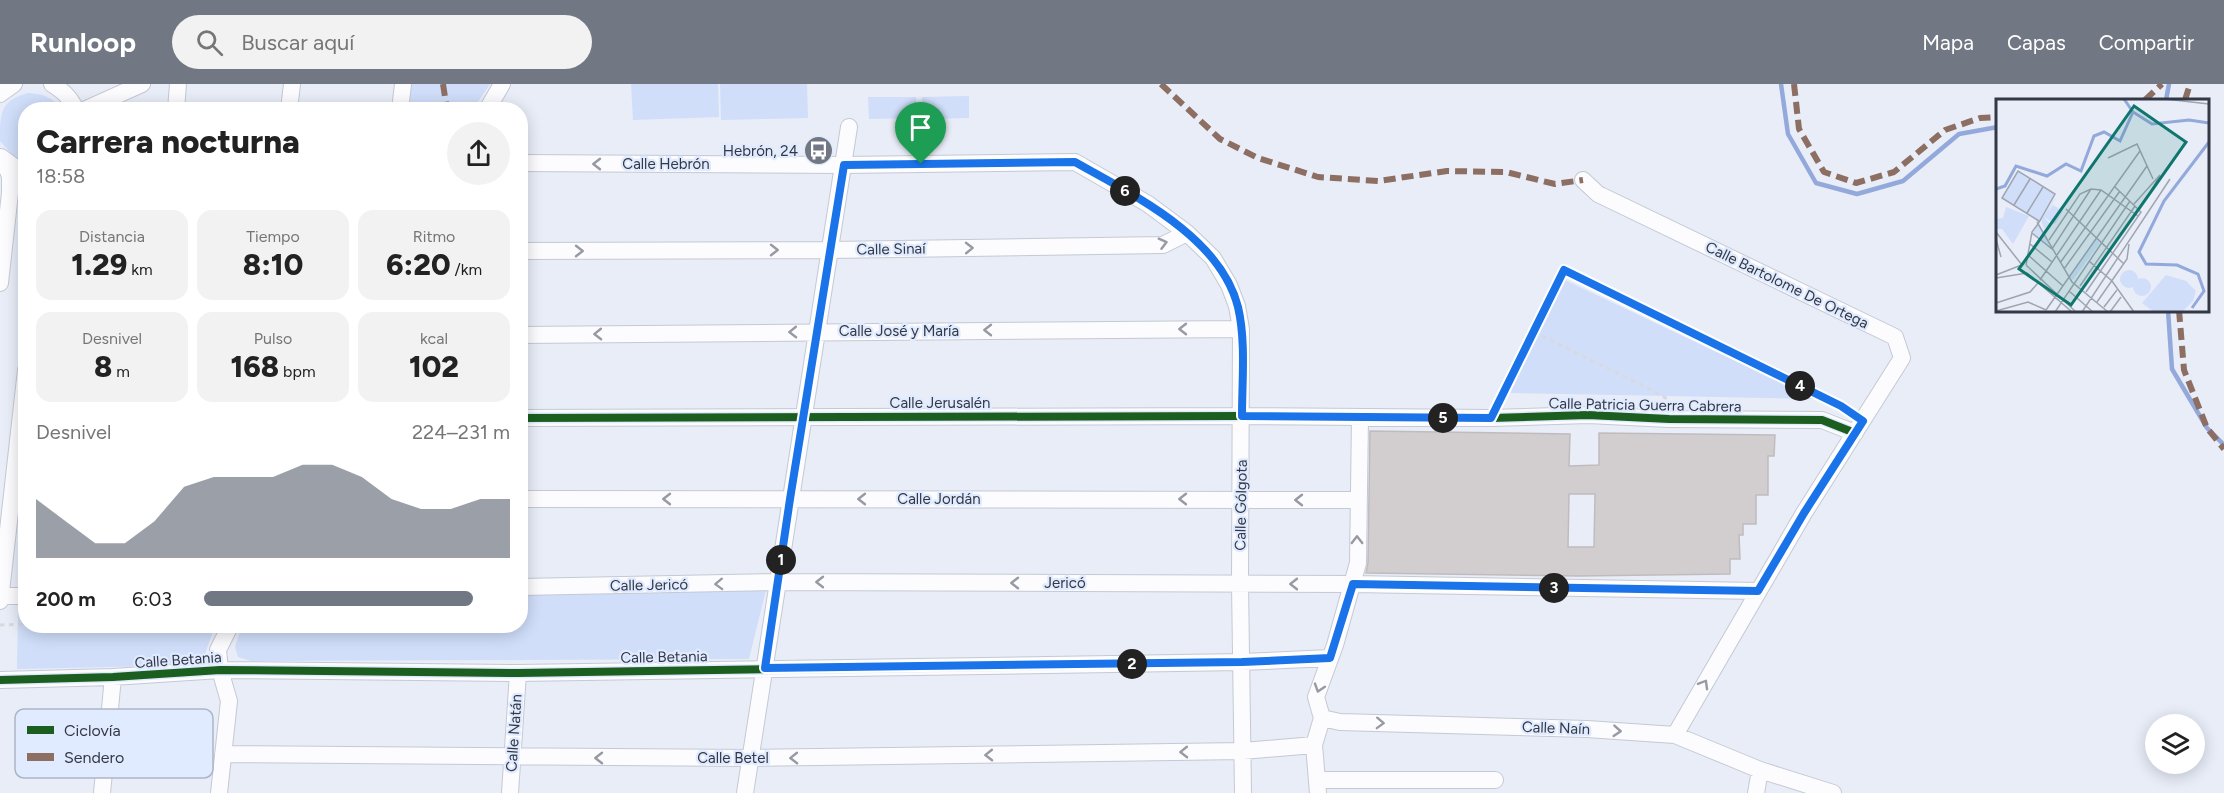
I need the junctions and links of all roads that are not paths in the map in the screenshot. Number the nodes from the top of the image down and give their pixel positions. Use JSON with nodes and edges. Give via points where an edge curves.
{"nodes":[{"id":1,"x":14,"y":84,"type":"edge"},
{"id":2,"x":52,"y":84,"type":"edge"},
{"id":3,"x":142,"y":84,"type":"edge"},
{"id":4,"x":178,"y":84,"type":"edge"},
{"id":5,"x":292,"y":84,"type":"edge"},
{"id":6,"x":403,"y":84,"type":"edge"},
{"id":7,"x":502,"y":84,"type":"edge"},
{"id":8,"x":0,"y":94,"type":"edge"},
{"id":9,"x":71,"y":102,"type":"edge"},
{"id":10,"x":102,"y":102,"type":"edge"},
{"id":11,"x":177,"y":102,"type":"edge"},
{"id":12,"x":290,"y":102,"type":"edge"},
{"id":13,"x":401,"y":102,"type":"edge"},
{"id":14,"x":492,"y":102,"type":"edge"},
{"id":15,"x":849,"y":126,"type":"dead end"},
{"id":16,"x":2,"y":158,"type":"edge"},
{"id":17,"x":528,"y":164,"type":"edge"},
{"id":18,"x":844,"y":165,"type":"junction"},
{"id":19,"x":18,"y":168,"type":"edge"},
{"id":20,"x":1583,"y":180,"type":"dead end"},
{"id":21,"x":1187,"y":233,"type":"junction"},
{"id":22,"x":830,"y":250,"type":"junction"},
{"id":23,"x":528,"y":251,"type":"edge"},
{"id":24,"x":0,"y":284,"type":"edge"},
{"id":25,"x":1241,"y":329,"type":"junction"},
{"id":26,"x":818,"y":331,"type":"junction"},
{"id":27,"x":528,"y":335,"type":"edge"},
{"id":28,"x":1242,"y":416,"type":"junction"},
{"id":29,"x":805,"y":417,"type":"junction"},
{"id":30,"x":1360,"y":417,"type":"junction"},
{"id":31,"x":528,"y":418,"type":"edge"},
{"id":32,"x":1859,"y":427,"type":"junction"},
{"id":33,"x":18,"y":440,"type":"edge"},
{"id":34,"x":528,"y":499,"type":"edge"},
{"id":35,"x":790,"y":499,"type":"junction"},
{"id":36,"x":1242,"y":500,"type":"junction"},
{"id":37,"x":1357,"y":500,"type":"junction"},
{"id":38,"x":778,"y":582,"type":"junction"},
{"id":39,"x":1240,"y":584,"type":"junction"},
{"id":40,"x":1353,"y":584,"type":"junction"},
{"id":41,"x":528,"y":587,"type":"edge"},
{"id":42,"x":1758,"y":591,"type":"junction"},
{"id":43,"x":18,"y":597,"type":"edge"},
{"id":44,"x":0,"y":598,"type":"edge"},
{"id":45,"x":226,"y":633,"type":"edge"},
{"id":46,"x":1330,"y":658,"type":"junction"},
{"id":47,"x":1242,"y":662,"type":"junction"},
{"id":48,"x":765,"y":668,"type":"junction"},
{"id":49,"x":220,"y":670,"type":"junction"},
{"id":50,"x":518,"y":673,"type":"junction"},
{"id":51,"x":113,"y":678,"type":"junction"},
{"id":52,"x":0,"y":681,"type":"edge"},
{"id":53,"x":110,"y":709,"type":"edge"},
{"id":54,"x":1322,"y":718,"type":"junction"},
{"id":55,"x":1675,"y":735,"type":"junction"},
{"id":56,"x":1314,"y":745,"type":"junction"},
{"id":57,"x":1243,"y":751,"type":"junction"},
{"id":58,"x":223,"y":754,"type":"junction"},
{"id":59,"x":511,"y":758,"type":"junction"},
{"id":60,"x":750,"y":758,"type":"junction"},
{"id":61,"x":1760,"y":770,"type":"junction"},
{"id":62,"x":103,"y":778,"type":"edge"},
{"id":63,"x":1495,"y":780,"type":"dead end"},
{"id":64,"x":1318,"y":787,"type":"edge"},
{"id":65,"x":102,"y":793,"type":"edge"},
{"id":66,"x":219,"y":793,"type":"edge"},
{"id":67,"x":510,"y":793,"type":"edge"},
{"id":68,"x":745,"y":793,"type":"edge"},
{"id":69,"x":1244,"y":793,"type":"edge"},
{"id":70,"x":1756,"y":793,"type":"edge"},
{"id":71,"x":1833,"y":793,"type":"edge"}],
"edges":[{"from":1,"to":8,"type":"street"},
{"from":2,"to":9,"type":"street"},
{"from":3,"to":10,"type":"street"},
{"from":4,"to":11,"type":"street"},
{"from":5,"to":12,"type":"street"},
{"from":6,"to":13,"type":"street"},
{"from":7,"to":14,"type":"street"},
{"from":15,"to":18,"type":"street"},
{"from":16,"to":19,"type":"street"},
{"from":16,"to":24,"type":"street","via":[[10,176],[10,193]]},
{"from":18,"to":17,"type":"street","name":"Calle Hebrón","one_way":true},
{"from":18,"to":21,"type":"street","name":"Calle Hebrón","via":[[1075,162],[1148,204]]},
{"from":18,"to":22,"type":"street"},
{"from":20,"to":32,"type":"street","name":"Calle Bartolome De Ortega","via":[[1598,194],[1895,337],[1902,358]]},
{"from":22,"to":21,"type":"street","name":"Calle Sinaí","one_way":true,"via":[[1163,245]]},
{"from":21,"to":25,"type":"street","name":"Calle Gólgota","via":[[1213,258],[1229,285]]},
{"from":23,"to":22,"type":"street","name":"Calle Sinaí","one_way":true},
{"from":22,"to":26,"type":"street"},
{"from":25,"to":26,"type":"street","name":"Calle José y María","one_way":true},
{"from":25,"to":28,"type":"street","name":"Calle Gólgota"},
{"from":26,"to":27,"type":"street","name":"Calle José y María","one_way":true},
{"from":26,"to":29,"type":"street"},
{"from":28,"to":29,"type":"street","name":"Calle Jerusalén"},
{"from":28,"to":30,"type":"street","name":"Calle Jerusalén"},
{"from":28,"to":36,"type":"street","name":"Calle Gólgota"},
{"from":29,"to":31,"type":"street","name":"Calle Jerusalén"},
{"from":29,"to":35,"type":"street"},
{"from":30,"to":32,"type":"street","name":"Calle Patricia Guerra Cabrera","via":[[1588,415],[1822,420]]},
{"from":30,"to":37,"type":"street"},
{"from":32,"to":42,"type":"street"},
{"from":33,"to":44,"type":"street"},
{"from":35,"to":34,"type":"street","name":"Calle Jordán","one_way":true},
{"from":36,"to":35,"type":"street","name":"Calle Jordán","one_way":true},
{"from":35,"to":38,"type":"street"},
{"from":37,"to":36,"type":"street","name":"Calle Jordán","one_way":true},
{"from":36,"to":39,"type":"street","name":"Calle Gólgota"},
{"from":40,"to":37,"type":"street","one_way":true,"via":[[1358,563]]},
{"from":39,"to":38,"type":"street","name":"Jericó","one_way":true},
{"from":38,"to":41,"type":"street","name":"Calle Jericó","one_way":true},
{"from":38,"to":48,"type":"street"},
{"from":40,"to":39,"type":"street","name":"Jericó","one_way":true},
{"from":39,"to":47,"type":"street","name":"Calle Gólgota"},
{"from":40,"to":42,"type":"street","name":"Jericó"},
{"from":40,"to":46,"type":"street"},
{"from":55,"to":42,"type":"street","one_way":true},
{"from":43,"to":44,"type":"street"},
{"from":45,"to":49,"type":"street","via":[[218,650]]},
{"from":46,"to":47,"type":"street","name":"Calle Betania"},
{"from":46,"to":54,"type":"street","one_way":true,"via":[[1316,697]]},
{"from":47,"to":48,"type":"street","name":"Calle Betania"},
{"from":47,"to":57,"type":"street","name":"Calle Gólgota"},
{"from":48,"to":50,"type":"street","name":"Calle Betania"},
{"from":48,"to":60,"type":"street"},
{"from":49,"to":50,"type":"street","name":"Calle Betania"},
{"from":49,"to":51,"type":"street","name":"Calle Betania"},
{"from":49,"to":58,"type":"street","via":[[229,701]]},
{"from":50,"to":59,"type":"street","name":"Calle Natán"},
{"from":51,"to":52,"type":"street","name":"Calle Betania"},
{"from":51,"to":53,"type":"street"},
{"from":54,"to":55,"type":"street","name":"Calle Naín","one_way":true,"via":[[1340,722],[1575,728]]},
{"from":54,"to":56,"type":"street"},
{"from":55,"to":61,"type":"street","name":"Calle Naín"},
{"from":56,"to":57,"type":"street","name":"Calle Betel"},
{"from":56,"to":64,"type":"street"},
{"from":57,"to":60,"type":"street","name":"Calle Betel","one_way":true},
{"from":57,"to":69,"type":"street","name":"Calle Gólgota"},
{"from":58,"to":59,"type":"street","name":"Calle Betel"},
{"from":58,"to":66,"type":"street"},
{"from":60,"to":59,"type":"street","name":"Calle Betel","one_way":true},
{"from":59,"to":67,"type":"street","name":"Calle Natán"},
{"from":60,"to":68,"type":"street"},
{"from":61,"to":70,"type":"street"},
{"from":61,"to":71,"type":"street","name":"Calle Naín"},
{"from":62,"to":65,"type":"street"},
{"from":63,"to":64,"type":"street"}]}
